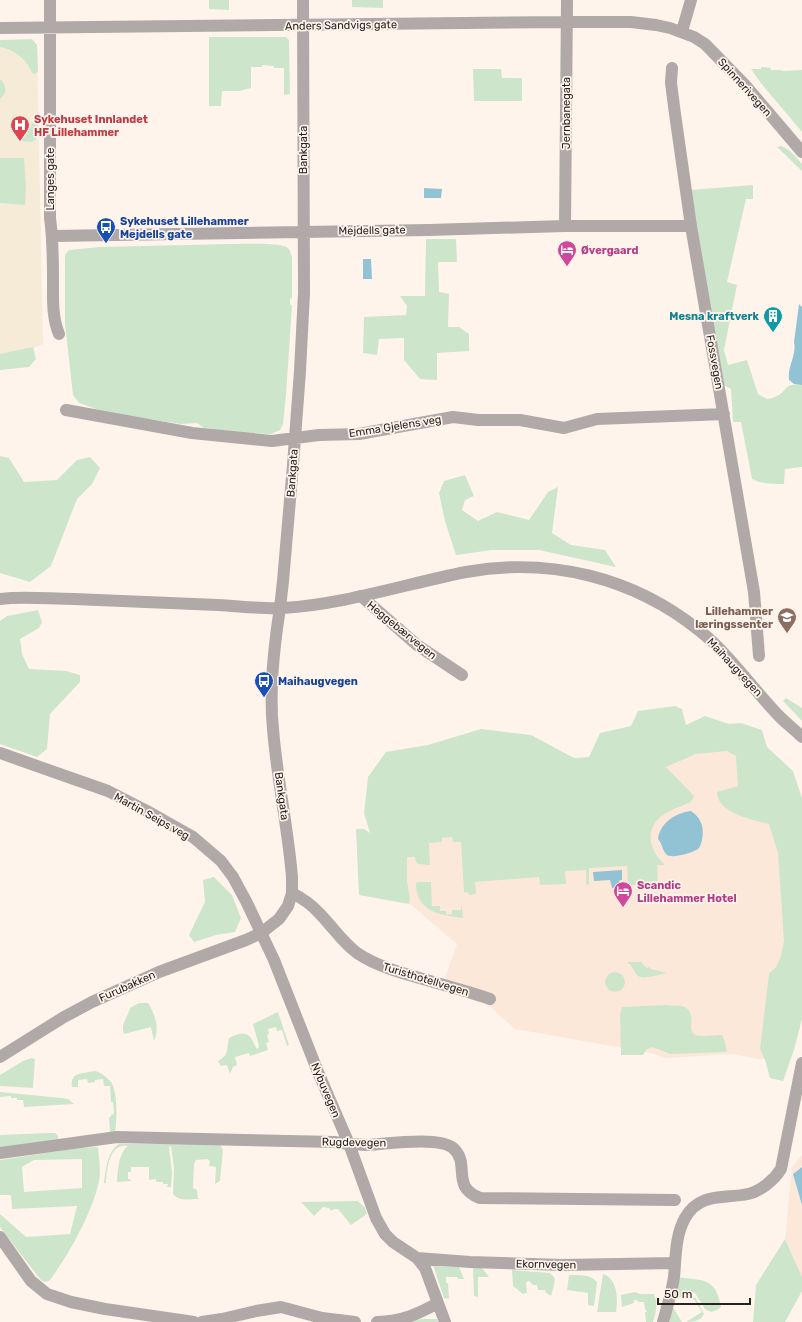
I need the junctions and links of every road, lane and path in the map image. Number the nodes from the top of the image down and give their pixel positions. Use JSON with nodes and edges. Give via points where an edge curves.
{"nodes":[{"id":1,"x":50,"y":0,"type":"edge"},
{"id":2,"x":302,"y":0,"type":"edge"},
{"id":3,"x":567,"y":0,"type":"edge"},
{"id":4,"x":690,"y":0,"type":"edge"},
{"id":5,"x":567,"y":22,"type":"junction"},
{"id":6,"x":302,"y":25,"type":"junction"},
{"id":7,"x":0,"y":28,"type":"edge"},
{"id":8,"x":50,"y":28,"type":"junction"},
{"id":9,"x":682,"y":32,"type":"junction"},
{"id":10,"x":672,"y":68,"type":"dead end"},
{"id":11,"x":802,"y":152,"type":"edge"},
{"id":12,"x":566,"y":226,"type":"junction"},
{"id":13,"x":691,"y":226,"type":"junction"},
{"id":14,"x":303,"y":231,"type":"junction"},
{"id":15,"x":52,"y":236,"type":"junction"},
{"id":16,"x":59,"y":334,"type":"dead end"},
{"id":17,"x":66,"y":410,"type":"dead end"},
{"id":18,"x":724,"y":414,"type":"junction"},
{"id":19,"x":295,"y":439,"type":"junction"},
{"id":20,"x":361,"y":596,"type":"junction"},
{"id":21,"x":0,"y":599,"type":"edge"},
{"id":22,"x":280,"y":608,"type":"junction"},
{"id":23,"x":759,"y":656,"type":"dead end"},
{"id":24,"x":462,"y":675,"type":"dead end"},
{"id":25,"x":802,"y":737,"type":"edge"},
{"id":26,"x":0,"y":753,"type":"edge"},
{"id":27,"x":292,"y":893,"type":"junction"},
{"id":28,"x":262,"y":933,"type":"junction"},
{"id":29,"x":490,"y":999,"type":"dead end"},
{"id":30,"x":0,"y":1057,"type":"edge"},
{"id":31,"x":802,"y":1063,"type":"edge"},
{"id":32,"x":349,"y":1144,"type":"junction"},
{"id":33,"x":0,"y":1153,"type":"edge"},
{"id":34,"x":675,"y":1200,"type":"dead end"},
{"id":35,"x":0,"y":1237,"type":"edge"},
{"id":36,"x":417,"y":1258,"type":"junction"},
{"id":37,"x":675,"y":1263,"type":"junction"},
{"id":38,"x":438,"y":1303,"type":"junction"},
{"id":39,"x":194,"y":1322,"type":"edge"},
{"id":40,"x":202,"y":1322,"type":"edge"},
{"id":41,"x":355,"y":1322,"type":"edge"},
{"id":42,"x":377,"y":1322,"type":"edge"},
{"id":43,"x":445,"y":1322,"type":"edge"},
{"id":44,"x":663,"y":1322,"type":"edge"}],
"edges":[{"from":1,"to":8,"type":"street","name":"Langes gate"},
{"from":2,"to":6,"type":"street","name":"Bankgata"},
{"from":3,"to":5,"type":"street","name":"Jernbanegata"},
{"from":4,"to":9,"type":"street"},
{"from":5,"to":6,"type":"street","name":"Anders Sandvigs gate"},
{"from":5,"to":9,"type":"street","name":"Anders Sandvigs gate","via":[[631,22]]},
{"from":5,"to":12,"type":"street","name":"Jernbanegata"},
{"from":6,"to":8,"type":"street","name":"Anders Sandvigs gate"},
{"from":6,"to":14,"type":"street","name":"Bankgata"},
{"from":7,"to":8,"type":"street","name":"Anders Sandvigs gate"},
{"from":8,"to":15,"type":"street","name":"Langes gate"},
{"from":9,"to":11,"type":"street","name":"Spinnerivegen","via":[[705,44],[745,85]]},
{"from":10,"to":13,"type":"street","name":"Fossvegen","via":[[671,83]]},
{"from":12,"to":13,"type":"street","name":"Mejdells gate"},
{"from":12,"to":14,"type":"street","name":"Mejdells gate"},
{"from":13,"to":18,"type":"street","name":"Fossvegen"},
{"from":14,"to":15,"type":"street","name":"Mejdells gate"},
{"from":14,"to":19,"type":"street","name":"Bankgata","via":[[304,293]]},
{"from":15,"to":16,"type":"street","name":"Langes gate","via":[[53,304]]},
{"from":17,"to":19,"type":"street","name":"Emma Gjelens veg","via":[[215,436],[272,441]]},
{"from":18,"to":19,"type":"street","name":"Emma Gjelens veg","via":[[596,419],[564,428],[520,420],[453,417],[359,434]]},
{"from":18,"to":23,"type":"street","name":"Fossvegen","via":[[754,592]]},
{"from":19,"to":22,"type":"street","name":"Bankgata"},
{"from":20,"to":22,"type":"street","name":"Maihaugvegen","via":[[329,603]]},
{"from":20,"to":24,"type":"street","name":"Heggebærvegen","via":[[417,645]]},
{"from":20,"to":25,"type":"street","name":"Maihaugvegen","via":[[466,572],[526,567],[555,569],[610,581],[669,608],[701,632]]},
{"from":21,"to":22,"type":"street","name":"Maihaugvegen","via":[[122,600]]},
{"from":22,"to":27,"type":"street","name":"Bankgata","via":[[272,688],[272,728],[291,862]]},
{"from":26,"to":28,"type":"street","name":"Martin Seips veg","via":[[108,791],[193,837],[220,861],[233,878]]},
{"from":27,"to":28,"type":"street","name":"Bankgata","via":[[288,906],[279,919]]},
{"from":27,"to":29,"type":"street","name":"Turisthotellvegen","via":[[319,912],[337,935],[362,956],[404,974]]},
{"from":28,"to":30,"type":"street","name":"Furubakken","via":[[159,972],[99,999],[64,1017]]},
{"from":28,"to":32,"type":"street","name":"Nybuvegen"},
{"from":31,"to":37,"type":"street","via":[[781,1169],[775,1178],[760,1189],[748,1194],[708,1199],[692,1208],[680,1229]]},
{"from":32,"to":33,"type":"street","name":"Rugdevegen","via":[[117,1137]]},
{"from":32,"to":34,"type":"street","name":"Rugdevegen","via":[[445,1144],[457,1152],[465,1188],[480,1198]]},
{"from":32,"to":36,"type":"street","name":"Nybuvegen","via":[[376,1218],[385,1234]]},
{"from":35,"to":39,"type":"street","via":[[31,1281],[47,1294],[105,1309]]},
{"from":36,"to":37,"type":"street","name":"Ekornvegen","via":[[562,1266]]},
{"from":36,"to":38,"type":"street","name":"Nybuvegen","via":[[425,1268]]},
{"from":37,"to":44,"type":"street","via":[[674,1278]]},
{"from":38,"to":42,"type":"street","via":[[412,1316]]},
{"from":38,"to":43,"type":"street","name":"Nybuvegen"},
{"from":40,"to":41,"type":"street","via":[[281,1307],[322,1318]]}]}
